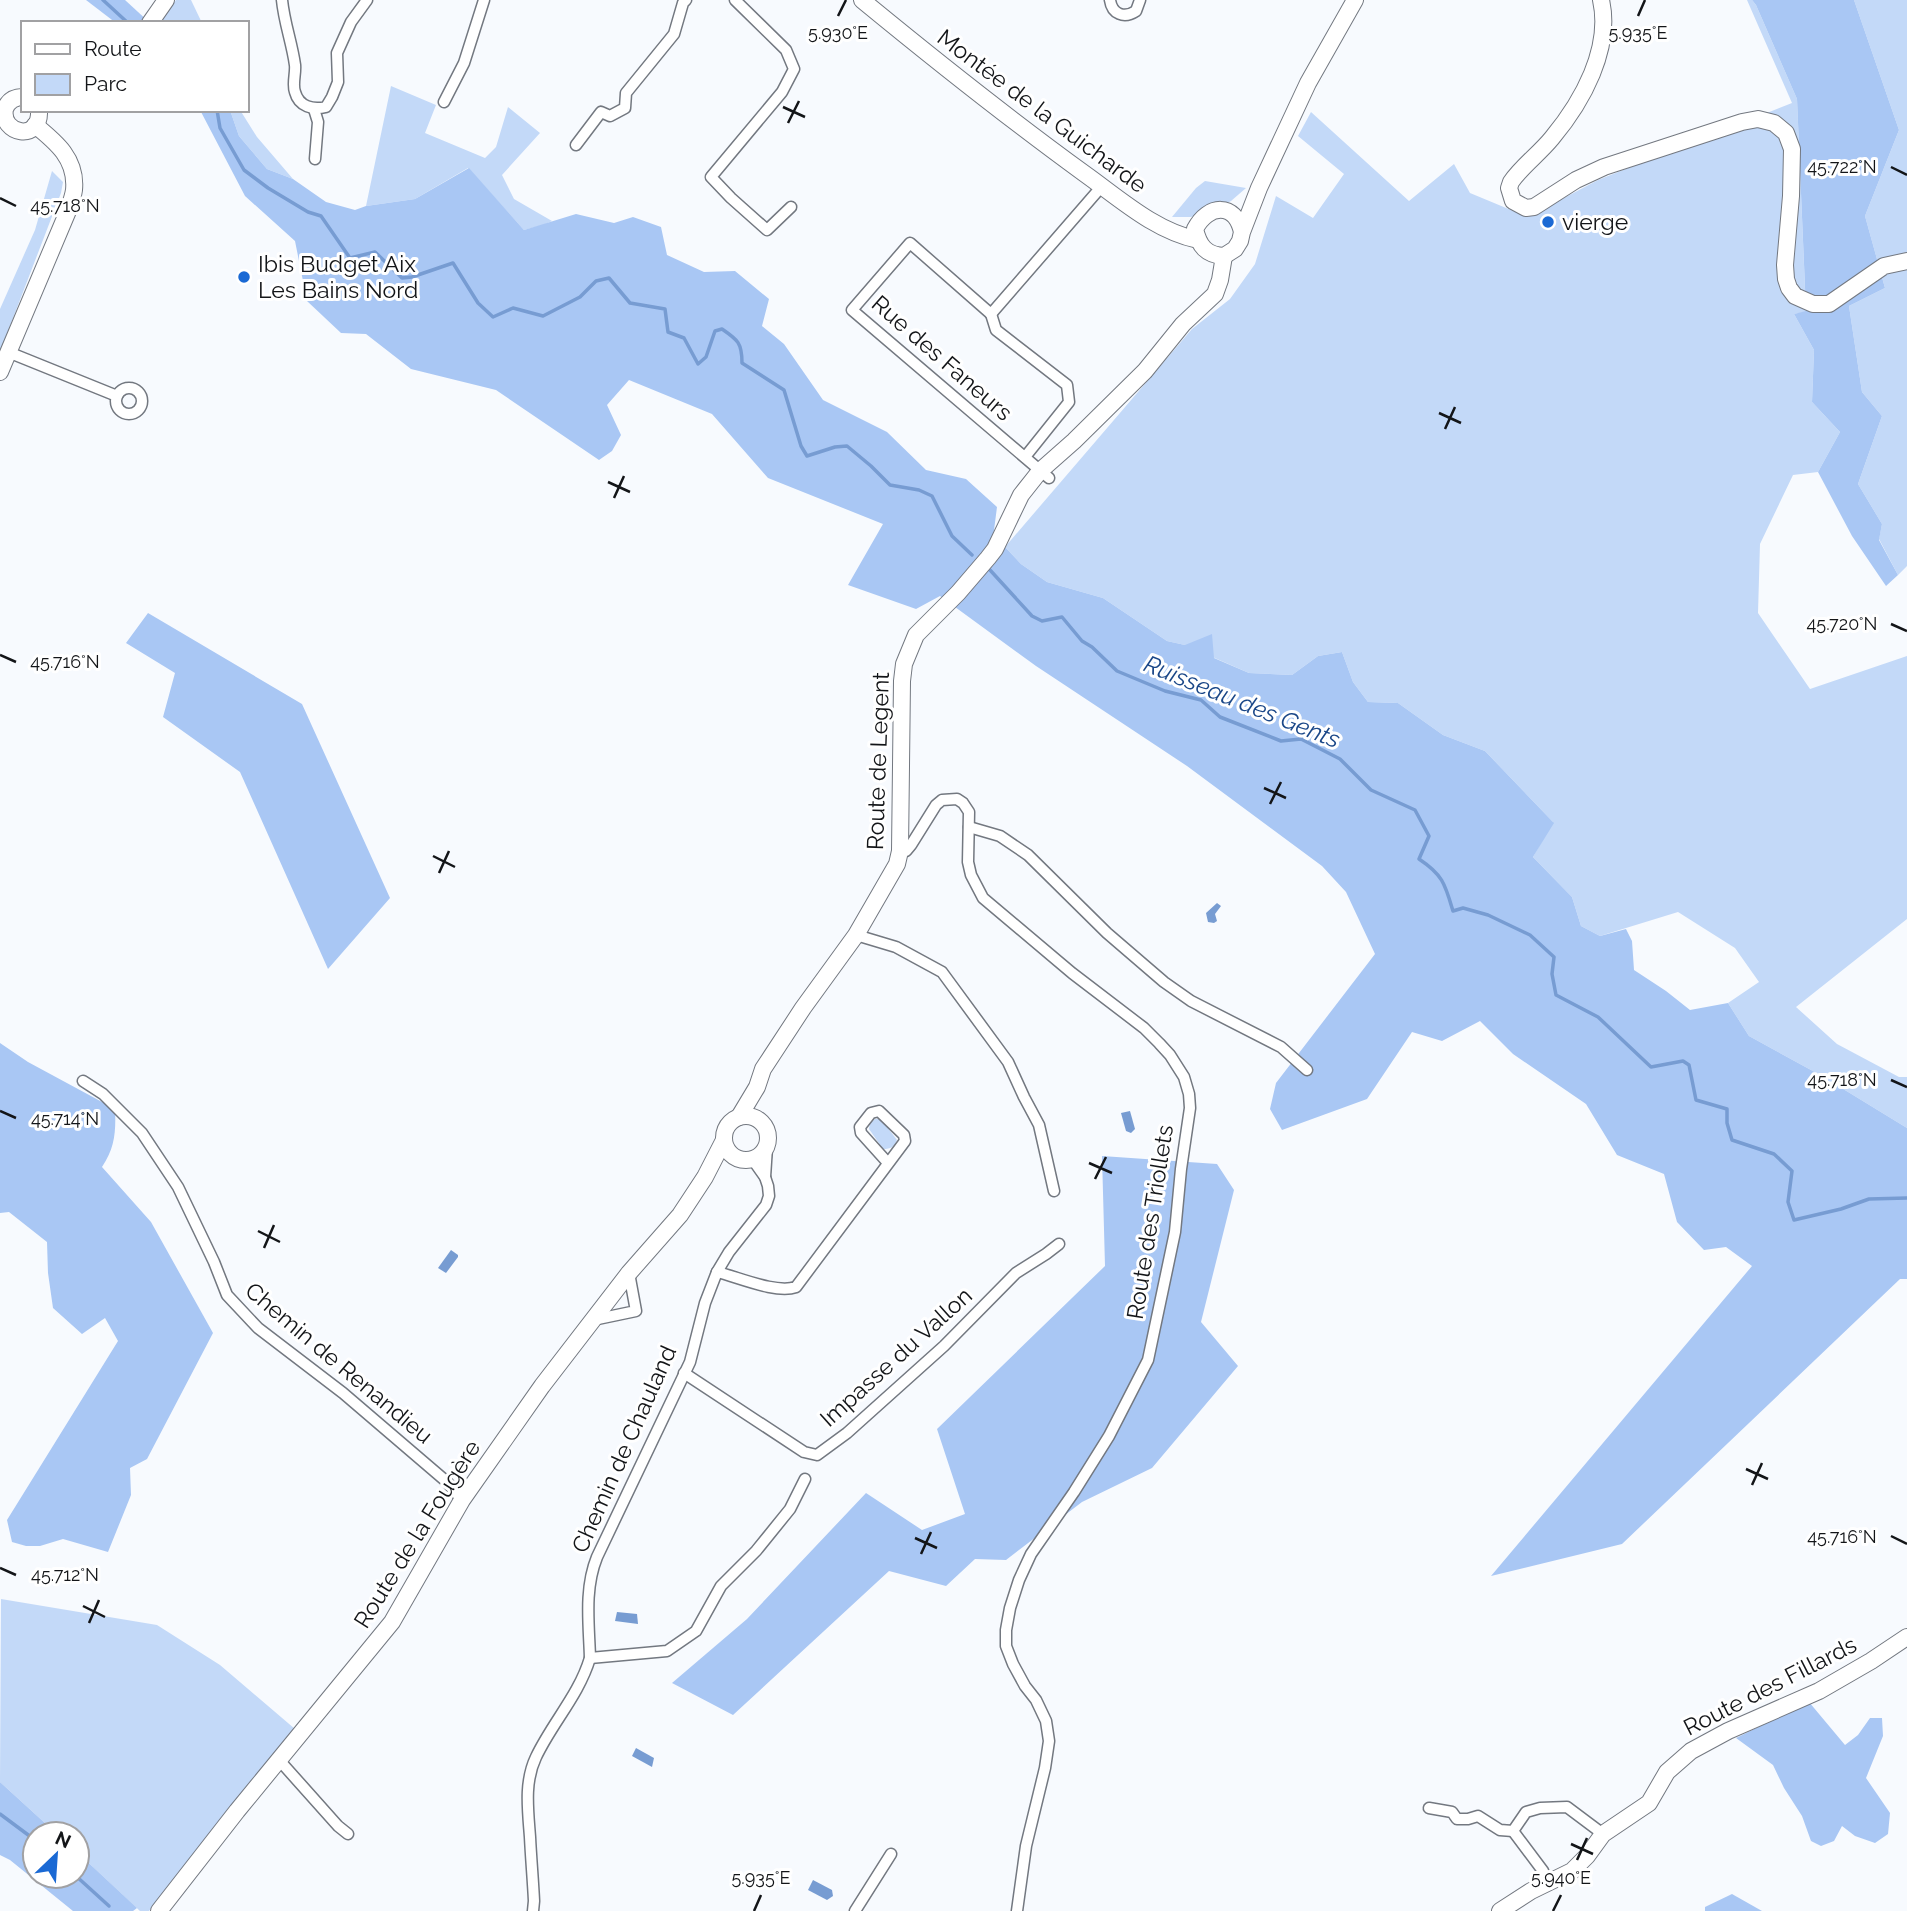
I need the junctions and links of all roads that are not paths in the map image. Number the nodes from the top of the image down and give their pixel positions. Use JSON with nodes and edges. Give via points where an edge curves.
{"nodes":[{"id":1,"x":166,"y":0,"type":"edge"},
{"id":2,"x":282,"y":0,"type":"edge"},
{"id":3,"x":367,"y":0,"type":"edge"},
{"id":4,"x":484,"y":0,"type":"edge"},
{"id":5,"x":686,"y":0,"type":"edge"},
{"id":6,"x":735,"y":0,"type":"edge"},
{"id":7,"x":862,"y":0,"type":"edge"},
{"id":8,"x":1110,"y":0,"type":"edge"},
{"id":9,"x":1140,"y":0,"type":"edge"},
{"id":10,"x":1355,"y":0,"type":"edge"},
{"id":11,"x":1601,"y":0,"type":"edge"},
{"id":12,"x":151,"y":21,"type":"edge"},
{"id":13,"x":21,"y":97,"type":"edge"},
{"id":14,"x":444,"y":102,"type":"dead end"},
{"id":15,"x":314,"y":110,"type":"junction"},
{"id":16,"x":37,"y":118,"type":"edge"},
{"id":17,"x":4,"y":128,"type":"edge"},
{"id":18,"x":576,"y":145,"type":"dead end"},
{"id":19,"x":315,"y":159,"type":"dead end"},
{"id":20,"x":1102,"y":186,"type":"junction"},
{"id":21,"x":1259,"y":188,"type":"junction"},
{"id":22,"x":791,"y":207,"type":"dead end"},
{"id":23,"x":1228,"y":211,"type":"junction"},
{"id":24,"x":1199,"y":222,"type":"junction"},
{"id":25,"x":1164,"y":227,"type":"junction"},
{"id":26,"x":1242,"y":232,"type":"junction"},
{"id":27,"x":1198,"y":240,"type":"junction"},
{"id":28,"x":1217,"y":254,"type":"junction"},
{"id":29,"x":1907,"y":261,"type":"edge"},
{"id":30,"x":991,"y":314,"type":"junction"},
{"id":31,"x":8,"y":352,"type":"junction"},
{"id":32,"x":0,"y":372,"type":"edge"},
{"id":33,"x":117,"y":396,"type":"dead end"},
{"id":34,"x":1025,"y":457,"type":"junction"},
{"id":35,"x":1044,"y":474,"type":"junction"},
{"id":36,"x":969,"y":827,"type":"junction"},
{"id":37,"x":900,"y":852,"type":"junction"},
{"id":38,"x":856,"y":935,"type":"junction"},
{"id":39,"x":1307,"y":1070,"type":"dead end"},
{"id":40,"x":83,"y":1081,"type":"dead end"},
{"id":41,"x":757,"y":1087,"type":"junction"},
{"id":42,"x":739,"y":1117,"type":"junction"},
{"id":43,"x":762,"y":1123,"type":"junction"},
{"id":44,"x":724,"y":1140,"type":"junction"},
{"id":45,"x":767,"y":1147,"type":"junction"},
{"id":46,"x":735,"y":1158,"type":"junction"},
{"id":47,"x":753,"y":1160,"type":"junction"},
{"id":48,"x":888,"y":1163,"type":"junction"},
{"id":49,"x":705,"y":1177,"type":"junction"},
{"id":50,"x":765,"y":1177,"type":"junction"},
{"id":51,"x":1054,"y":1191,"type":"dead end"},
{"id":52,"x":1059,"y":1244,"type":"dead end"},
{"id":53,"x":717,"y":1272,"type":"junction"},
{"id":54,"x":629,"y":1273,"type":"junction"},
{"id":55,"x":593,"y":1320,"type":"junction"},
{"id":56,"x":684,"y":1373,"type":"junction"},
{"id":57,"x":805,"y":1479,"type":"dead end"},
{"id":58,"x":463,"y":1500,"type":"junction"},
{"id":59,"x":1907,"y":1637,"type":"edge"},
{"id":60,"x":590,"y":1658,"type":"junction"},
{"id":61,"x":280,"y":1761,"type":"junction"},
{"id":62,"x":1429,"y":1808,"type":"dead end"},
{"id":63,"x":1513,"y":1831,"type":"junction"},
{"id":64,"x":348,"y":1834,"type":"dead end"},
{"id":65,"x":1603,"y":1835,"type":"junction"},
{"id":66,"x":891,"y":1854,"type":"dead end"},
{"id":67,"x":1548,"y":1884,"type":"junction"},
{"id":68,"x":159,"y":1911,"type":"edge"},
{"id":69,"x":533,"y":1911,"type":"edge"},
{"id":70,"x":855,"y":1911,"type":"edge"},
{"id":71,"x":1017,"y":1911,"type":"edge"},
{"id":72,"x":1500,"y":1911,"type":"edge"}],
"edges":[{"from":1,"to":12,"type":"street"},
{"from":2,"to":15,"type":"street","via":[[295,66],[295,93],[303,105]]},
{"from":3,"to":15,"type":"street","via":[[337,53],[338,82],[332,97],[326,107]]},
{"from":4,"to":14,"type":"street","via":[[464,63]]},
{"from":5,"to":18,"type":"street","via":[[674,34],[626,93],[625,108],[611,116],[601,112]]},
{"from":6,"to":22,"type":"street","via":[[786,50],[794,69],[782,92],[711,177],[767,230]]},
{"from":7,"to":20,"type":"street","name":"Montée de la Guicharde","via":[[980,96]]},
{"from":8,"to":9,"type":"street","via":[[1113,10],[1122,15],[1136,10]]},
{"from":10,"to":21,"type":"street","via":[[1308,83]]},
{"from":11,"to":29,"type":"street","via":[[1601,42],[1590,76],[1551,139],[1511,182],[1513,201],[1534,207],[1604,167],[1758,119],[1780,127],[1792,149],[1785,265],[1795,296],[1813,304],[1829,304],[1884,265]]},
{"from":13,"to":17,"type":"street","via":[[6,106]]},
{"from":15,"to":19,"type":"street","via":[[318,122]]},
{"from":16,"to":17,"type":"street","via":[[32,129]]},
{"from":16,"to":31,"type":"street","via":[[67,157],[74,189]]},
{"from":20,"to":25,"type":"street","name":"Montée de la Guicharde"},
{"from":20,"to":30,"type":"street"},
{"from":21,"to":23,"type":"street"},
{"from":21,"to":26,"type":"street"},
{"from":23,"to":24,"type":"street","via":[[1211,211]]},
{"from":23,"to":26,"type":"street"},
{"from":24,"to":25,"type":"street"},
{"from":24,"to":27,"type":"street","via":[[1195,229]]},
{"from":25,"to":27,"type":"street","name":"Montée de la Guicharde"},
{"from":26,"to":28,"type":"street","via":[[1235,249]]},
{"from":27,"to":28,"type":"street","via":[[1204,250]]},
{"from":28,"to":35,"type":"street","name":"Route de Legent","via":[[1205,302]]},
{"from":30,"to":34,"type":"street","name":"Rue des Faneurs","via":[[996,330],[1067,386],[1069,402]]},
{"from":30,"to":34,"type":"street","name":"Rue des Faneurs","via":[[910,243],[852,310]]},
{"from":31,"to":32,"type":"street"},
{"from":31,"to":33,"type":"street"},
{"from":34,"to":35,"type":"street","name":"Rue des Faneurs"},
{"from":35,"to":37,"type":"street","name":"Route de Legent","via":[[1011,516],[988,558],[916,635],[904,664]]},
{"from":36,"to":37,"type":"street","name":"Route des Triollets","via":[[969,812],[963,803],[942,800],[911,845]]},
{"from":36,"to":39,"type":"street","via":[[1000,836],[1028,855],[1164,982],[1281,1047]]},
{"from":36,"to":71,"type":"street","name":"Route des Triollets","via":[[968,862],[983,898],[1159,1043],[1184,1077],[1190,1108],[1175,1232],[1148,1360],[1109,1436],[1031,1554],[1010,1608],[1006,1646],[1046,1721],[1049,1741]]},
{"from":37,"to":38,"type":"street","name":"Route de Legent"},
{"from":38,"to":41,"type":"street","name":"Route de Legent","via":[[763,1069]]},
{"from":38,"to":51,"type":"street","via":[[896,947],[942,972],[1008,1062],[1039,1125]]},
{"from":40,"to":58,"type":"street","name":"Chemin de Renandieu","via":[[142,1133],[178,1187],[227,1296],[258,1328],[343,1393]]},
{"from":41,"to":42,"type":"street","name":"Route de Legent"},
{"from":41,"to":43,"type":"street"},
{"from":42,"to":43,"type":"street"},
{"from":42,"to":44,"type":"street","via":[[728,1126]]},
{"from":43,"to":45,"type":"street","via":[[768,1134]]},
{"from":44,"to":46,"type":"street"},
{"from":44,"to":49,"type":"street","name":"Route de la Fougère"},
{"from":45,"to":47,"type":"street"},
{"from":45,"to":50,"type":"street","name":"Chemin de Chauland"},
{"from":46,"to":47,"type":"street"},
{"from":46,"to":49,"type":"street","name":"Route de la Fougère"},
{"from":47,"to":50,"type":"street"},
{"from":48,"to":48,"type":"street","via":[[905,1141],[904,1135],[879,1111],[871,1113],[860,1133]]},
{"from":48,"to":53,"type":"street","via":[[796,1287],[778,1288]]},
{"from":49,"to":54,"type":"street","name":"Route de la Fougère","via":[[672,1225]]},
{"from":50,"to":53,"type":"street","name":"Chemin de Chauland","via":[[769,1196],[765,1205]]},
{"from":52,"to":56,"type":"street","name":"Impasse du Vallon","via":[[1016,1273],[944,1346],[817,1455],[804,1452]]},
{"from":53,"to":56,"type":"street","name":"Chemin de Chauland"},
{"from":54,"to":55,"type":"street","name":"Route de la Fougère"},
{"from":54,"to":55,"type":"street","via":[[636,1311]]},
{"from":55,"to":58,"type":"street","name":"Route de la Fougère","via":[[541,1386]]},
{"from":56,"to":60,"type":"street","name":"Chemin de Chauland","via":[[592,1567]]},
{"from":57,"to":60,"type":"street","via":[[790,1509],[721,1586],[696,1631],[667,1651]]},
{"from":58,"to":61,"type":"street","name":"Route de la Fougère","via":[[392,1622]]},
{"from":59,"to":65,"type":"street","name":"Route des Fillards","via":[[1819,1691],[1690,1751],[1667,1772],[1648,1803]]},
{"from":60,"to":69,"type":"street","name":"Chemin de Chauland","via":[[579,1687],[531,1770],[527,1797]]},
{"from":61,"to":64,"type":"street"},
{"from":61,"to":68,"type":"street","name":"Route de la Fougère"},
{"from":62,"to":63,"type":"street","via":[[1452,1812],[1457,1819],[1478,1816],[1500,1830]]},
{"from":63,"to":65,"type":"street","via":[[1526,1812],[1567,1807]]},
{"from":63,"to":67,"type":"street"},
{"from":65,"to":67,"type":"street","name":"Route des Fillards","via":[[1572,1871]]},
{"from":66,"to":70,"type":"street"},
{"from":67,"to":72,"type":"street","name":"Route des Fillards"}]}
